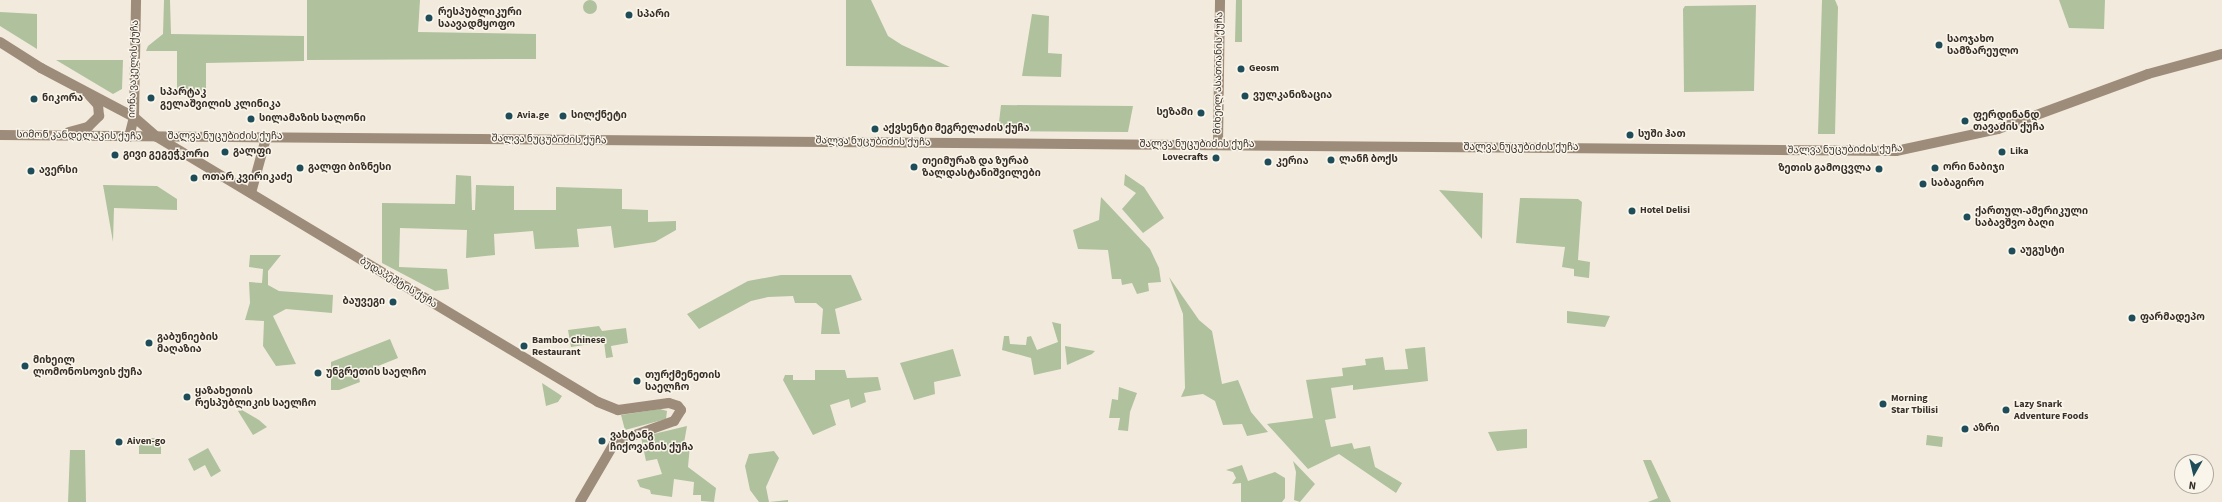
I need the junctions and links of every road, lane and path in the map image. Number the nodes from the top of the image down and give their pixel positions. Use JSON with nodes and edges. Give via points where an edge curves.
{"nodes":[{"id":1,"x":136,"y":0,"type":"edge"},
{"id":2,"x":1220,"y":0,"type":"edge"},
{"id":3,"x":0,"y":42,"type":"edge"},
{"id":4,"x":2222,"y":54,"type":"edge"},
{"id":5,"x":86,"y":92,"type":"junction"},
{"id":6,"x":134,"y":117,"type":"junction"},
{"id":7,"x":0,"y":135,"type":"edge"},
{"id":8,"x":53,"y":136,"type":"junction"},
{"id":9,"x":129,"y":137,"type":"junction"},
{"id":10,"x":157,"y":137,"type":"junction"},
{"id":11,"x":266,"y":138,"type":"junction"},
{"id":12,"x":1218,"y":145,"type":"junction"},
{"id":13,"x":251,"y":193,"type":"junction"},
{"id":14,"x":580,"y":502,"type":"edge"}],
"edges":[{"from":1,"to":6,"type":"main road","name":"იონა ვაკელის ქუჩა"},
{"from":2,"to":12,"type":"main road","name":"მიხეილ ასათიანის ქუჩა"},
{"from":3,"to":5,"type":"main road","name":"ბუდაპეშტის ქუჩა"},
{"from":4,"to":12,"type":"main road","name":"შალვა ნუცუბიძის ქუჩა","via":[[2148,74],[1998,129],[1896,151]]},
{"from":5,"to":6,"type":"main road","name":"ბუდაპეშტის ქუჩა"},
{"from":5,"to":8,"type":"main road","via":[[98,105],[97,120],[81,130]]},
{"from":6,"to":9,"type":"main road","name":"იონა ვაკელის ქუჩა"},
{"from":6,"to":10,"type":"main road","name":"ბუდაპეშტის ქუჩა"},
{"from":7,"to":8,"type":"main road","name":"სიმონ კანდელაკის ქუჩა"},
{"from":8,"to":9,"type":"main road","name":"სიმონ კანდელაკის ქუჩა"},
{"from":9,"to":10,"type":"main road","name":"სიმონ კანდელაკის ქუჩა"},
{"from":10,"to":11,"type":"main road","name":"შალვა ნუცუბიძის ქუჩა"},
{"from":10,"to":13,"type":"main road","name":"ბუდაპეშტის ქუჩა"},
{"from":11,"to":12,"type":"main road","name":"შალვა ნუცუბიძის ქუჩა"},
{"from":11,"to":13,"type":"main road"},
{"from":13,"to":14,"type":"main road","name":"ბუდაპეშტის ქუჩა","via":[[598,402],[618,410],[669,403],[678,406],[681,410],[674,421],[616,442]]}]}
